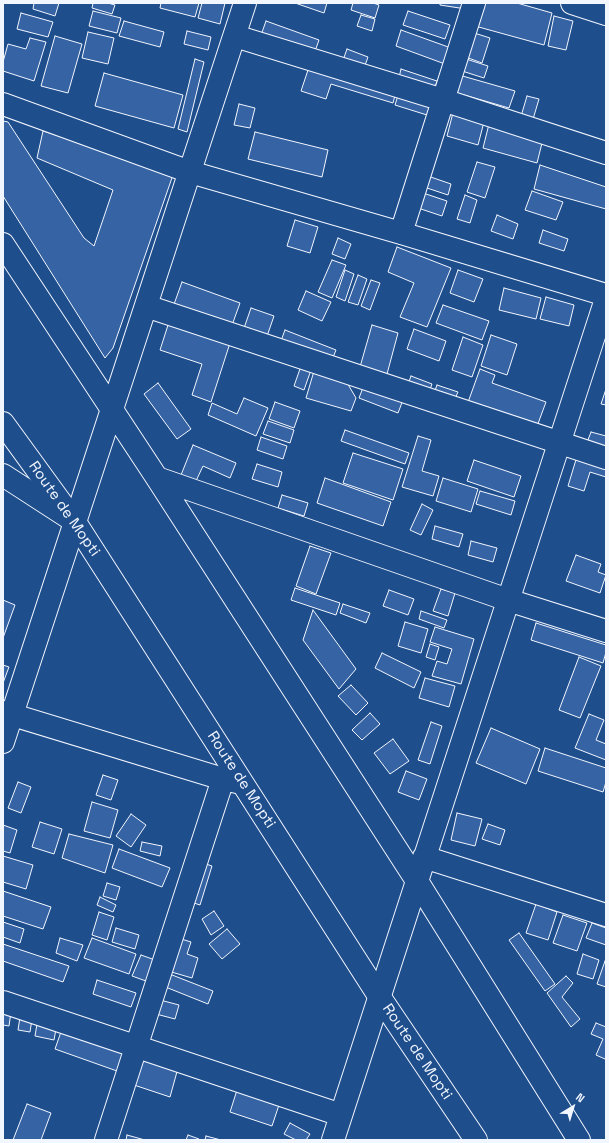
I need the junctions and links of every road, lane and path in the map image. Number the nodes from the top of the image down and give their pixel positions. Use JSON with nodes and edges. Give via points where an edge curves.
{"nodes":[{"id":1,"x":245,"y":3,"type":"edge"},
{"id":2,"x":474,"y":3,"type":"edge"},
{"id":3,"x":572,"y":3,"type":"edge"},
{"id":4,"x":606,"y":14,"type":"edge"},
{"id":5,"x":235,"y":36,"type":"junction"},
{"id":6,"x":443,"y":100,"type":"junction"},
{"id":7,"x":3,"y":104,"type":"edge"},
{"id":8,"x":606,"y":153,"type":"edge"},
{"id":9,"x":190,"y":172,"type":"junction"},
{"id":10,"x":401,"y":233,"type":"junction"},
{"id":11,"x":3,"y":244,"type":"edge"},
{"id":12,"x":606,"y":295,"type":"edge"},
{"id":13,"x":606,"y":299,"type":"edge"},
{"id":14,"x":146,"y":306,"type":"junction"},
{"id":15,"x":112,"y":410,"type":"junction"},
{"id":16,"x":3,"y":423,"type":"edge"},
{"id":17,"x":559,"y":444,"type":"junction"},
{"id":18,"x":606,"y":458,"type":"edge"},
{"id":19,"x":3,"y":474,"type":"edge"},
{"id":20,"x":157,"y":478,"type":"junction"},
{"id":21,"x":75,"y":522,"type":"junction"},
{"id":22,"x":508,"y":600,"type":"junction"},
{"id":23,"x":606,"y":631,"type":"edge"},
{"id":24,"x":7,"y":713,"type":"edge"},
{"id":25,"x":3,"y":742,"type":"edge"},
{"id":26,"x":233,"y":781,"type":"junction"},
{"id":27,"x":424,"y":857,"type":"junction"},
{"id":28,"x":416,"y":881,"type":"junction"},
{"id":29,"x":606,"y":915,"type":"edge"},
{"id":30,"x":379,"y":996,"type":"junction"},
{"id":31,"x":3,"y":1002,"type":"edge"},
{"id":32,"x":136,"y":1046,"type":"junction"},
{"id":33,"x":341,"y":1115,"type":"junction"},
{"id":34,"x":106,"y":1140,"type":"edge"},
{"id":35,"x":333,"y":1140,"type":"edge"},
{"id":36,"x":476,"y":1140,"type":"edge"},
{"id":37,"x":579,"y":1140,"type":"edge"}],
"edges":[{"from":1,"to":5,"type":"main road"},
{"from":2,"to":6,"type":"main road"},
{"from":3,"to":4,"type":"main road"},
{"from":5,"to":6,"type":"main road"},
{"from":5,"to":9,"type":"main road"},
{"from":6,"to":8,"type":"main road"},
{"from":6,"to":10,"type":"main road"},
{"from":7,"to":9,"type":"main road"},
{"from":9,"to":10,"type":"main road"},
{"from":9,"to":14,"type":"main road"},
{"from":10,"to":12,"type":"main road"},
{"from":11,"to":15,"type":"main road"},
{"from":13,"to":17,"type":"main road"},
{"from":14,"to":15,"type":"main road"},
{"from":14,"to":17,"type":"main road"},
{"from":15,"to":20,"type":"main road"},
{"from":15,"to":21,"type":"main road"},
{"from":16,"to":21,"type":"main road","name":"Route de Mopti"},
{"from":17,"to":18,"type":"main road"},
{"from":17,"to":22,"type":"main road"},
{"from":19,"to":21,"type":"main road"},
{"from":20,"to":22,"type":"main road"},
{"from":20,"to":28,"type":"main road"},
{"from":21,"to":24,"type":"main road"},
{"from":21,"to":26,"type":"main road","name":"Route de Mopti"},
{"from":22,"to":23,"type":"main road"},
{"from":22,"to":27,"type":"main road"},
{"from":24,"to":25,"type":"main road"},
{"from":24,"to":26,"type":"main road"},
{"from":26,"to":30,"type":"main road","name":"Route de Mopti"},
{"from":26,"to":32,"type":"main road"},
{"from":27,"to":28,"type":"main road"},
{"from":27,"to":29,"type":"main road"},
{"from":28,"to":30,"type":"main road"},
{"from":28,"to":37,"type":"main road"},
{"from":30,"to":33,"type":"main road"},
{"from":30,"to":36,"type":"main road","name":"Route de Mopti"},
{"from":31,"to":32,"type":"main road"},
{"from":32,"to":33,"type":"main road"},
{"from":32,"to":34,"type":"main road"},
{"from":33,"to":35,"type":"main road"}]}
